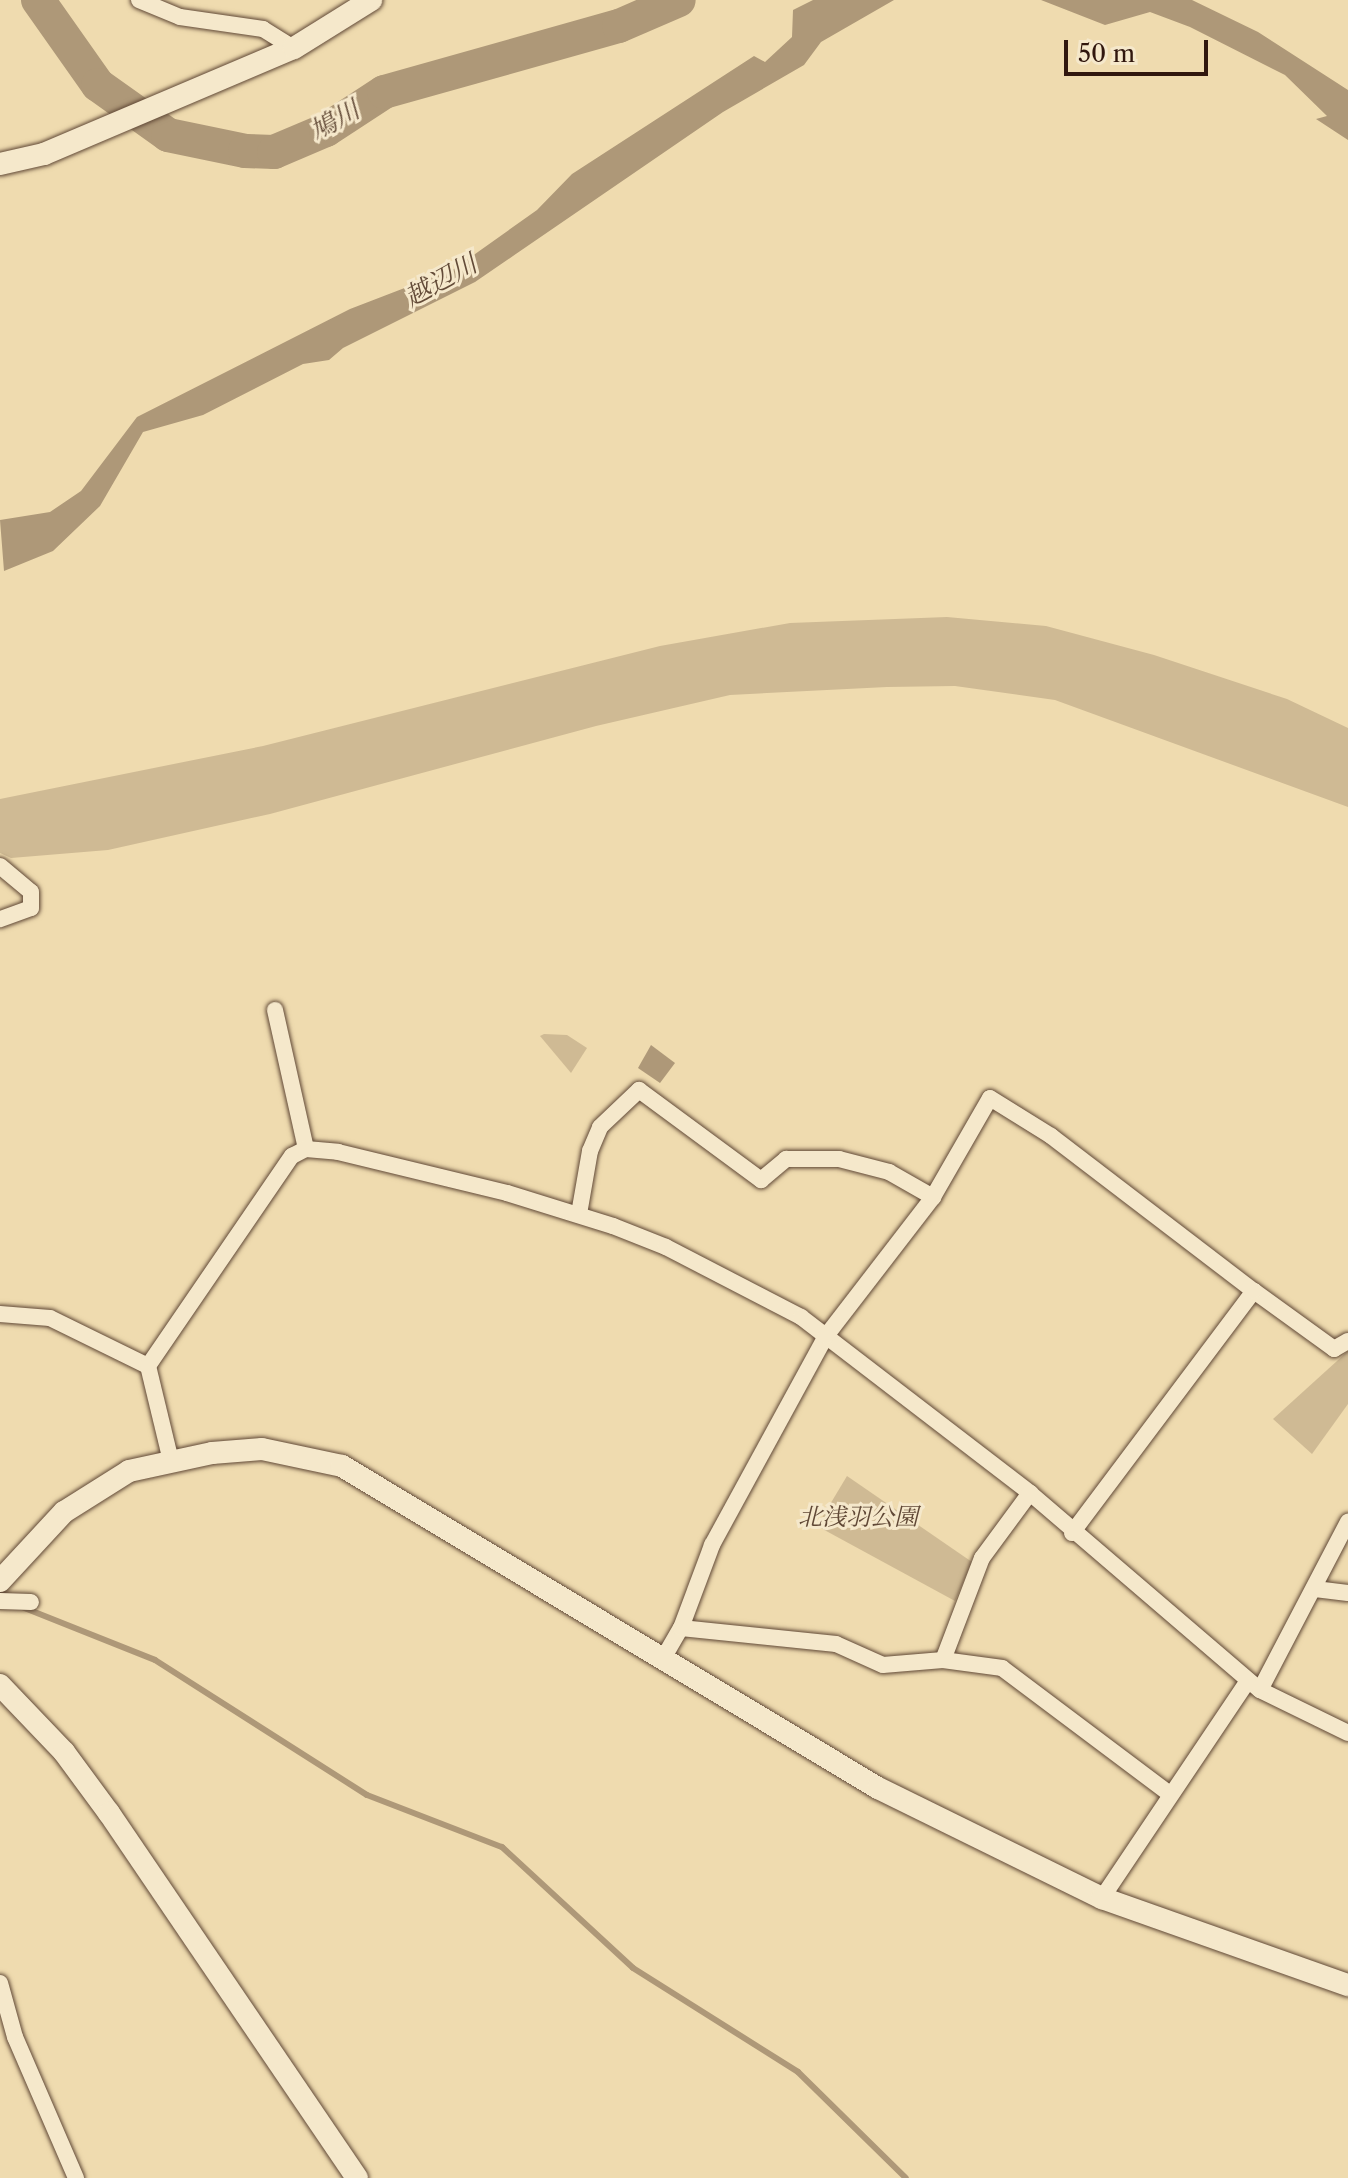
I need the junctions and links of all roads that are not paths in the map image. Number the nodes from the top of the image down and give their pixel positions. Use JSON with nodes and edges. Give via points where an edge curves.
{"nodes":[{"id":1,"x":139,"y":0,"type":"edge"},
{"id":2,"x":371,"y":0,"type":"edge"},
{"id":3,"x":294,"y":48,"type":"junction"},
{"id":4,"x":0,"y":164,"type":"edge"},
{"id":5,"x":0,"y":866,"type":"edge"},
{"id":6,"x":0,"y":919,"type":"edge"},
{"id":7,"x":275,"y":1010,"type":"dead end"},
{"id":8,"x":306,"y":1149,"type":"junction"},
{"id":9,"x":933,"y":1197,"type":"junction"},
{"id":10,"x":579,"y":1214,"type":"junction"},
{"id":11,"x":1254,"y":1291,"type":"junction"},
{"id":12,"x":0,"y":1314,"type":"edge"},
{"id":13,"x":826,"y":1336,"type":"junction"},
{"id":14,"x":1348,"y":1341,"type":"edge"},
{"id":15,"x":148,"y":1366,"type":"junction"},
{"id":16,"x":171,"y":1461,"type":"junction"},
{"id":17,"x":1030,"y":1493,"type":"junction"},
{"id":18,"x":1348,"y":1522,"type":"edge"},
{"id":19,"x":1072,"y":1533,"type":"junction"},
{"id":20,"x":0,"y":1581,"type":"edge"},
{"id":21,"x":1315,"y":1589,"type":"junction"},
{"id":22,"x":1348,"y":1593,"type":"edge"},
{"id":23,"x":0,"y":1601,"type":"edge"},
{"id":24,"x":31,"y":1602,"type":"dead end"},
{"id":25,"x":681,"y":1628,"type":"junction"},
{"id":26,"x":664,"y":1657,"type":"junction"},
{"id":27,"x":943,"y":1660,"type":"junction"},
{"id":28,"x":0,"y":1685,"type":"edge"},
{"id":29,"x":1254,"y":1686,"type":"junction"},
{"id":30,"x":1348,"y":1733,"type":"edge"},
{"id":31,"x":1170,"y":1794,"type":"junction"},
{"id":32,"x":1102,"y":1898,"type":"junction"},
{"id":33,"x":0,"y":1983,"type":"edge"},
{"id":34,"x":1348,"y":1985,"type":"edge"},
{"id":35,"x":76,"y":2178,"type":"edge"},
{"id":36,"x":357,"y":2178,"type":"edge"}],
"edges":[{"from":1,"to":3,"type":"street","via":[[180,17],[263,29]]},
{"from":2,"to":3,"type":"street"},
{"from":3,"to":4,"type":"street","via":[[44,154]]},
{"from":5,"to":6,"type":"street","via":[[31,892],[31,908]]},
{"from":7,"to":8,"type":"street"},
{"from":8,"to":10,"type":"street","via":[[338,1152]]},
{"from":8,"to":15,"type":"street","via":[[280,1171]]},
{"from":9,"to":10,"type":"street","via":[[889,1172],[839,1159],[786,1159],[761,1180],[639,1090],[600,1127],[590,1151]]},
{"from":9,"to":11,"type":"street","via":[[994,1097]]},
{"from":9,"to":13,"type":"street"},
{"from":10,"to":13,"type":"street","via":[[666,1247],[801,1317]]},
{"from":11,"to":14,"type":"street","via":[[1334,1349]]},
{"from":11,"to":19,"type":"street"},
{"from":12,"to":15,"type":"street","via":[[50,1318]]},
{"from":13,"to":17,"type":"street"},
{"from":13,"to":25,"type":"street","via":[[712,1545]]},
{"from":15,"to":16,"type":"street"},
{"from":16,"to":20,"type":"street","via":[[129,1471],[64,1512]]},
{"from":16,"to":26,"type":"street","via":[[262,1449],[342,1466]]},
{"from":17,"to":19,"type":"street"},
{"from":17,"to":27,"type":"street","via":[[982,1558]]},
{"from":18,"to":21,"type":"street"},
{"from":19,"to":29,"type":"street"},
{"from":21,"to":22,"type":"street"},
{"from":21,"to":29,"type":"street"},
{"from":23,"to":24,"type":"street"},
{"from":25,"to":26,"type":"street"},
{"from":25,"to":27,"type":"street","via":[[836,1644],[883,1665]]},
{"from":26,"to":32,"type":"street","via":[[878,1788]]},
{"from":27,"to":31,"type":"street","via":[[1002,1668]]},
{"from":28,"to":36,"type":"street","via":[[64,1752],[109,1813]]},
{"from":29,"to":30,"type":"street"},
{"from":29,"to":31,"type":"street"},
{"from":31,"to":32,"type":"street"},
{"from":32,"to":34,"type":"street"},
{"from":33,"to":35,"type":"street","via":[[15,2037]]}]}
